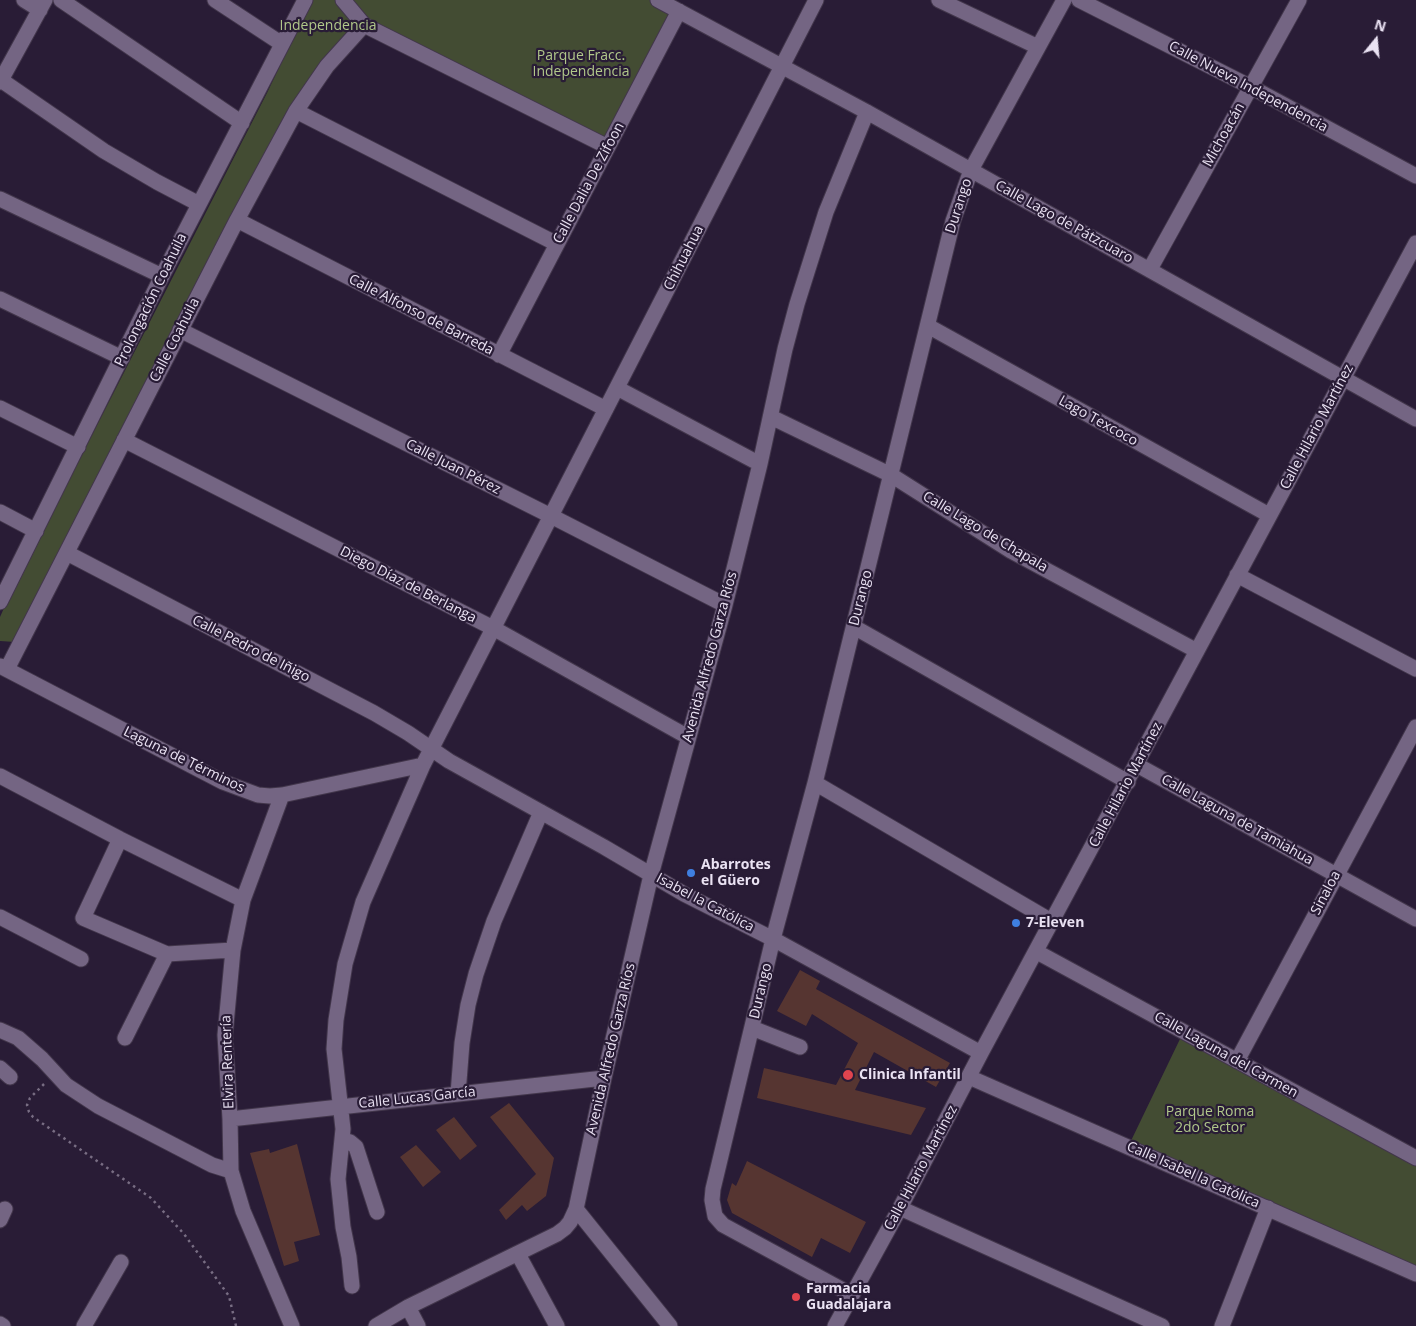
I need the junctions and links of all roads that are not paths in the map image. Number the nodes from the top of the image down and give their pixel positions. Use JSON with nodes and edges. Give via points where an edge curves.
{"nodes":[{"id":1,"x":24,"y":0,"type":"edge"},
{"id":2,"x":61,"y":0,"type":"edge"},
{"id":3,"x":215,"y":0,"type":"edge"},
{"id":4,"x":305,"y":0,"type":"edge"},
{"id":5,"x":343,"y":0,"type":"edge"},
{"id":6,"x":658,"y":0,"type":"edge"},
{"id":7,"x":816,"y":0,"type":"edge"},
{"id":8,"x":939,"y":0,"type":"edge"},
{"id":9,"x":1064,"y":0,"type":"edge"},
{"id":10,"x":1079,"y":0,"type":"edge"},
{"id":11,"x":1299,"y":0,"type":"edge"},
{"id":12,"x":42,"y":5,"type":"edge"},
{"id":13,"x":679,"y":11,"type":"junction"},
{"id":14,"x":364,"y":25,"type":"junction"},
{"id":15,"x":282,"y":44,"type":"junction"},
{"id":16,"x":1038,"y":47,"type":"junction"},
{"id":17,"x":782,"y":66,"type":"junction"},
{"id":18,"x":0,"y":81,"type":"edge"},
{"id":19,"x":1251,"y":86,"type":"junction"},
{"id":20,"x":296,"y":111,"type":"junction"},
{"id":21,"x":867,"y":112,"type":"junction"},
{"id":22,"x":242,"y":124,"type":"junction"},
{"id":23,"x":608,"y":147,"type":"junction"},
{"id":24,"x":971,"y":170,"type":"junction"},
{"id":25,"x":1416,"y":176,"type":"edge"},
{"id":26,"x":0,"y":199,"type":"edge"},
{"id":27,"x":200,"y":204,"type":"junction"},
{"id":28,"x":237,"y":220,"type":"junction"},
{"id":29,"x":1416,"y":243,"type":"edge"},
{"id":30,"x":557,"y":244,"type":"junction"},
{"id":31,"x":1150,"y":270,"type":"junction"},
{"id":32,"x":162,"y":276,"type":"junction"},
{"id":33,"x":0,"y":299,"type":"edge"},
{"id":34,"x":928,"y":326,"type":"junction"},
{"id":35,"x":180,"y":330,"type":"junction"},
{"id":36,"x":499,"y":355,"type":"junction"},
{"id":37,"x":122,"y":358,"type":"junction"},
{"id":38,"x":1343,"y":378,"type":"junction"},
{"id":39,"x":617,"y":388,"type":"junction"},
{"id":40,"x":0,"y":408,"type":"edge"},
{"id":41,"x":606,"y":409,"type":"junction"},
{"id":42,"x":771,"y":418,"type":"junction"},
{"id":43,"x":1416,"y":420,"type":"edge"},
{"id":44,"x":124,"y":440,"type":"junction"},
{"id":45,"x":78,"y":447,"type":"junction"},
{"id":46,"x":760,"y":464,"type":"junction"},
{"id":47,"x":891,"y":475,"type":"junction"},
{"id":48,"x":0,"y":512,"type":"edge"},
{"id":49,"x":1269,"y":515,"type":"junction"},
{"id":50,"x":551,"y":516,"type":"junction"},
{"id":51,"x":36,"y":531,"type":"junction"},
{"id":52,"x":67,"y":553,"type":"junction"},
{"id":53,"x":1237,"y":575,"type":"junction"},
{"id":54,"x":0,"y":602,"type":"edge"},
{"id":55,"x":725,"y":605,"type":"junction"},
{"id":56,"x":854,"y":627,"type":"junction"},
{"id":57,"x":493,"y":628,"type":"junction"},
{"id":58,"x":1197,"y":652,"type":"junction"},
{"id":59,"x":4,"y":668,"type":"edge"},
{"id":60,"x":1416,"y":669,"type":"edge"},
{"id":61,"x":1416,"y":727,"type":"edge"},
{"id":62,"x":688,"y":737,"type":"junction"},
{"id":63,"x":431,"y":750,"type":"junction"},
{"id":64,"x":423,"y":765,"type":"junction"},
{"id":65,"x":1137,"y":765,"type":"junction"},
{"id":66,"x":0,"y":776,"type":"edge"},
{"id":67,"x":1128,"y":782,"type":"junction"},
{"id":68,"x":814,"y":783,"type":"junction"},
{"id":69,"x":282,"y":796,"type":"junction"},
{"id":70,"x":540,"y":812,"type":"junction"},
{"id":71,"x":120,"y":839,"type":"junction"},
{"id":72,"x":651,"y":875,"type":"junction"},
{"id":73,"x":1336,"y":876,"type":"junction"},
{"id":74,"x":243,"y":900,"type":"junction"},
{"id":75,"x":0,"y":917,"type":"edge"},
{"id":76,"x":1416,"y":919,"type":"edge"},
{"id":77,"x":1053,"y":922,"type":"junction"},
{"id":78,"x":773,"y":939,"type":"junction"},
{"id":79,"x":233,"y":950,"type":"junction"},
{"id":80,"x":1037,"y":952,"type":"junction"},
{"id":81,"x":167,"y":954,"type":"junction"},
{"id":82,"x":81,"y":959,"type":"dead end"},
{"id":83,"x":752,"y":1028,"type":"junction"},
{"id":84,"x":0,"y":1030,"type":"edge"},
{"id":85,"x":125,"y":1038,"type":"dead end"},
{"id":86,"x":800,"y":1047,"type":"dead end"},
{"id":87,"x":981,"y":1053,"type":"junction"},
{"id":88,"x":1237,"y":1060,"type":"junction"},
{"id":89,"x":969,"y":1077,"type":"junction"},
{"id":90,"x":604,"y":1078,"type":"junction"},
{"id":91,"x":458,"y":1094,"type":"junction"},
{"id":92,"x":341,"y":1107,"type":"junction"},
{"id":93,"x":230,"y":1119,"type":"junction"},
{"id":94,"x":342,"y":1139,"type":"junction"},
{"id":95,"x":1416,"y":1158,"type":"edge"},
{"id":96,"x":231,"y":1171,"type":"junction"},
{"id":97,"x":900,"y":1208,"type":"junction"},
{"id":98,"x":1268,"y":1208,"type":"junction"},
{"id":99,"x":576,"y":1209,"type":"junction"},
{"id":100,"x":377,"y":1212,"type":"dead end"},
{"id":101,"x":518,"y":1254,"type":"junction"},
{"id":102,"x":121,"y":1262,"type":"dead end"},
{"id":103,"x":1416,"y":1274,"type":"edge"},
{"id":104,"x":352,"y":1286,"type":"dead end"},
{"id":105,"x":852,"y":1295,"type":"junction"},
{"id":106,"x":408,"y":1307,"type":"junction"},
{"id":107,"x":84,"y":1326,"type":"edge"},
{"id":108,"x":292,"y":1326,"type":"edge"},
{"id":109,"x":376,"y":1326,"type":"edge"},
{"id":110,"x":418,"y":1326,"type":"edge"},
{"id":111,"x":556,"y":1326,"type":"edge"},
{"id":112,"x":670,"y":1326,"type":"edge"},
{"id":113,"x":835,"y":1326,"type":"edge"},
{"id":114,"x":1162,"y":1326,"type":"edge"},
{"id":115,"x":1222,"y":1326,"type":"edge"}],
"edges":[{"from":1,"to":12,"type":"street"},
{"from":2,"to":22,"type":"street"},
{"from":3,"to":15,"type":"street"},
{"from":4,"to":15,"type":"street","name":"Prolongación Coahuila"},
{"from":5,"to":14,"type":"street"},
{"from":6,"to":13,"type":"street","name":"Calle Lago de Pátzcuaro"},
{"from":7,"to":17,"type":"street","name":"Chihuahua"},
{"from":8,"to":16,"type":"street"},
{"from":9,"to":16,"type":"street","name":"Durango"},
{"from":10,"to":19,"type":"street","name":"Calle Nueva Independencia"},
{"from":11,"to":19,"type":"street","name":"Michoacán"},
{"from":12,"to":18,"type":"street"},
{"from":13,"to":17,"type":"street","name":"Calle Lago de Pátzcuaro"},
{"from":13,"to":23,"type":"street","name":"Calle Dalia De Zifoon"},
{"from":14,"to":20,"type":"street","name":"Calle Coahuila","via":[[327,66]]},
{"from":14,"to":23,"type":"street"},
{"from":15,"to":22,"type":"street","name":"Prolongación Coahuila"},
{"from":16,"to":24,"type":"street","name":"Durango"},
{"from":17,"to":21,"type":"street","name":"Calle Lago de Pátzcuaro"},
{"from":17,"to":39,"type":"street","name":"Chihuahua"},
{"from":18,"to":27,"type":"street","via":[[104,151]]},
{"from":19,"to":25,"type":"street","name":"Calle Nueva Independencia"},
{"from":19,"to":31,"type":"street","name":"Michoacán"},
{"from":20,"to":28,"type":"street","name":"Calle Coahuila"},
{"from":20,"to":30,"type":"street"},
{"from":21,"to":24,"type":"street","name":"Calle Lago de Pátzcuaro"},
{"from":21,"to":42,"type":"street","name":"Avenida Alfredo Garza Ríos","via":[[810,260],[785,349]]},
{"from":22,"to":27,"type":"street","name":"Prolongación Coahuila"},
{"from":23,"to":30,"type":"street","name":"Calle Dalia De Zifoon"},
{"from":24,"to":31,"type":"street","name":"Calle Lago de Pátzcuaro"},
{"from":24,"to":34,"type":"street","name":"Durango","via":[[946,245]]},
{"from":26,"to":32,"type":"street"},
{"from":27,"to":32,"type":"street","name":"Prolongación Coahuila"},
{"from":28,"to":35,"type":"street","name":"Calle Coahuila"},
{"from":28,"to":36,"type":"street","name":"Calle Alfonso de Barreda"},
{"from":29,"to":38,"type":"street","name":"Calle Hilario Martínez"},
{"from":30,"to":36,"type":"street","name":"Calle Dalia De Zifoon"},
{"from":31,"to":38,"type":"street","name":"Calle Lago de Pátzcuaro"},
{"from":32,"to":37,"type":"street","name":"Prolongación Coahuila"},
{"from":33,"to":37,"type":"street"},
{"from":34,"to":47,"type":"street","name":"Durango"},
{"from":34,"to":49,"type":"street","name":"Lago Texcoco"},
{"from":35,"to":44,"type":"street","name":"Calle Coahuila"},
{"from":35,"to":50,"type":"street","name":"Calle Juan Pérez"},
{"from":36,"to":41,"type":"street","name":"Calle Alfonso de Barreda"},
{"from":37,"to":45,"type":"street","name":"Prolongación Coahuila"},
{"from":38,"to":43,"type":"street","name":"Calle Lago de Pátzcuaro"},
{"from":38,"to":49,"type":"street","name":"Calle Hilario Martínez"},
{"from":39,"to":41,"type":"street","name":"Chihuahua"},
{"from":39,"to":46,"type":"street"},
{"from":40,"to":45,"type":"street"},
{"from":41,"to":50,"type":"street","name":"Chihuahua"},
{"from":42,"to":46,"type":"street","name":"Avenida Alfredo Garza Ríos"},
{"from":42,"to":47,"type":"street","name":"Calle Lago de Chapala"},
{"from":44,"to":52,"type":"street","name":"Calle Coahuila"},
{"from":44,"to":57,"type":"street","name":"Diego Díaz de Berlanga"},
{"from":45,"to":51,"type":"street","name":"Prolongación Coahuila"},
{"from":46,"to":55,"type":"street","name":"Avenida Alfredo Garza Ríos"},
{"from":47,"to":56,"type":"street","name":"Durango"},
{"from":47,"to":58,"type":"street","name":"Calle Lago de Chapala","via":[[1011,551]]},
{"from":48,"to":51,"type":"street"},
{"from":49,"to":53,"type":"street","name":"Calle Hilario Martínez"},
{"from":50,"to":55,"type":"street","name":"Calle Juan Pérez"},
{"from":50,"to":57,"type":"street","name":"Chihuahua"},
{"from":51,"to":54,"type":"street","name":"Prolongación Coahuila"},
{"from":52,"to":59,"type":"street","name":"Calle Coahuila"},
{"from":52,"to":63,"type":"street","name":"Calle Pedro de Iñigo","via":[[374,713]]},
{"from":53,"to":58,"type":"street","name":"Calle Hilario Martínez"},
{"from":53,"to":60,"type":"street"},
{"from":55,"to":62,"type":"street","name":"Avenida Alfredo Garza Ríos"},
{"from":56,"to":67,"type":"street"},
{"from":56,"to":68,"type":"street","name":"Durango"},
{"from":57,"to":62,"type":"street","name":"Diego Díaz de Berlanga"},
{"from":57,"to":63,"type":"street","name":"Chihuahua"},
{"from":58,"to":65,"type":"street","name":"Calle Hilario Martínez"},
{"from":59,"to":69,"type":"street","name":"Laguna de Términos","via":[[223,782],[258,795]]},
{"from":61,"to":73,"type":"street","name":"Sinaloa"},
{"from":62,"to":72,"type":"street","name":"Avenida Alfredo Garza Ríos"},
{"from":63,"to":64,"type":"street"},
{"from":63,"to":70,"type":"street","name":"Isabel la Católica"},
{"from":64,"to":69,"type":"street","name":"Laguna de Términos"},
{"from":64,"to":92,"type":"street","via":[[364,902],[345,964],[334,1049]]},
{"from":65,"to":67,"type":"street","name":"Calle Hilario Martínez"},
{"from":65,"to":73,"type":"street","name":"Calle Laguna de Tamiahua"},
{"from":66,"to":71,"type":"street"},
{"from":67,"to":77,"type":"street","name":"Calle Hilario Martínez"},
{"from":68,"to":77,"type":"street"},
{"from":68,"to":78,"type":"street","name":"Durango"},
{"from":69,"to":74,"type":"street","name":"Elvira Rentería"},
{"from":70,"to":72,"type":"street","name":"Isabel la Católica"},
{"from":70,"to":91,"type":"street","via":[[494,921],[476,974],[462,1043]]},
{"from":71,"to":74,"type":"street"},
{"from":71,"to":81,"type":"street","via":[[83,918]]},
{"from":72,"to":78,"type":"street","name":"Isabel la Católica"},
{"from":72,"to":90,"type":"street","name":"Avenida Alfredo Garza Ríos"},
{"from":73,"to":76,"type":"street","name":"Calle Laguna de Tamiahua"},
{"from":73,"to":88,"type":"street","name":"Sinaloa"},
{"from":74,"to":79,"type":"street","name":"Elvira Rentería"},
{"from":75,"to":82,"type":"street"},
{"from":77,"to":80,"type":"street","name":"Calle Hilario Martínez"},
{"from":78,"to":83,"type":"street","name":"Durango"},
{"from":78,"to":87,"type":"street","name":"Isabel la Católica"},
{"from":79,"to":81,"type":"street"},
{"from":79,"to":93,"type":"street","name":"Elvira Rentería","via":[[225,1035]]},
{"from":80,"to":87,"type":"street","name":"Calle Hilario Martínez"},
{"from":80,"to":88,"type":"street","name":"Calle Laguna del Carmen"},
{"from":81,"to":85,"type":"street"},
{"from":83,"to":86,"type":"street"},
{"from":83,"to":105,"type":"street","name":"Durango","via":[[712,1200],[715,1216],[723,1225]]},
{"from":84,"to":96,"type":"street","via":[[18,1038],[42,1058],[66,1085],[98,1106],[212,1165]]},
{"from":87,"to":89,"type":"street","name":"Calle Hilario Martínez"},
{"from":88,"to":95,"type":"street","name":"Calle Laguna del Carmen"},
{"from":89,"to":97,"type":"street","name":"Calle Hilario Martínez"},
{"from":89,"to":98,"type":"street","name":"Calle Isabel la Católica"},
{"from":90,"to":91,"type":"street","name":"Calle Lucas García"},
{"from":90,"to":99,"type":"street","name":"Avenida Alfredo Garza Ríos"},
{"from":91,"to":92,"type":"street","name":"Calle Lucas García"},
{"from":92,"to":93,"type":"street","name":"Calle Lucas García"},
{"from":92,"to":94,"type":"street"},
{"from":93,"to":96,"type":"street","name":"Elvira Rentería"},
{"from":94,"to":100,"type":"street","via":[[356,1147]]},
{"from":94,"to":104,"type":"street","via":[[338,1179]]},
{"from":96,"to":108,"type":"street","name":"Elvira Rentería","via":[[243,1211]]},
{"from":97,"to":105,"type":"street","name":"Calle Hilario Martínez"},
{"from":97,"to":114,"type":"street"},
{"from":98,"to":103,"type":"street","name":"Calle Isabel la Católica"},
{"from":98,"to":115,"type":"street"},
{"from":99,"to":101,"type":"street","via":[[565,1228]]},
{"from":99,"to":112,"type":"street"},
{"from":101,"to":106,"type":"street"},
{"from":101,"to":111,"type":"street"},
{"from":102,"to":107,"type":"street"},
{"from":105,"to":113,"type":"street","name":"Calle Hilario Martínez"},
{"from":106,"to":109,"type":"street"},
{"from":106,"to":110,"type":"street"}]}
